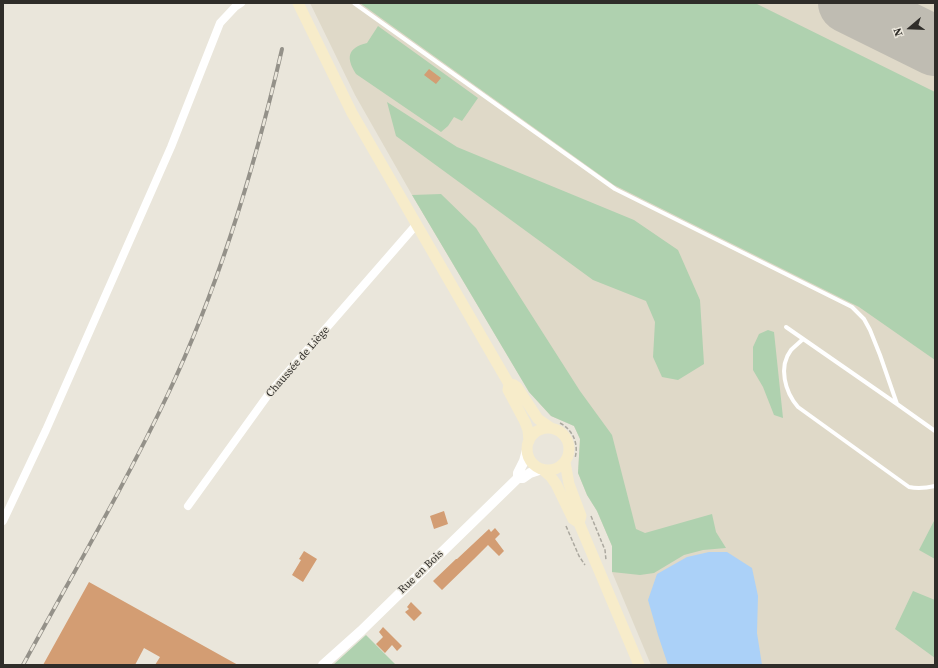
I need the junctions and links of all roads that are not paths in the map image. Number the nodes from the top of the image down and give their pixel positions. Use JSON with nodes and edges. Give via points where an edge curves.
{"nodes":[{"id":1,"x":241,"y":3,"type":"edge"},
{"id":2,"x":298,"y":3,"type":"edge"},
{"id":3,"x":354,"y":3,"type":"edge"},
{"id":4,"x":416,"y":224,"type":"junction"},
{"id":5,"x":786,"y":327,"type":"dead end"},
{"id":6,"x":803,"y":339,"type":"junction"},
{"id":7,"x":509,"y":384,"type":"junction"},
{"id":8,"x":897,"y":404,"type":"junction"},
{"id":9,"x":551,"y":428,"type":"junction"},
{"id":10,"x":935,"y":431,"type":"edge"},
{"id":11,"x":528,"y":445,"type":"junction"},
{"id":12,"x":565,"y":462,"type":"junction"},
{"id":13,"x":542,"y":470,"type":"junction"},
{"id":14,"x":518,"y":478,"type":"junction"},
{"id":15,"x":935,"y":486,"type":"edge"},
{"id":16,"x":188,"y":506,"type":"dead end"},
{"id":17,"x":3,"y":521,"type":"edge"},
{"id":18,"x":579,"y":523,"type":"junction"},
{"id":19,"x":323,"y":665,"type":"edge"},
{"id":20,"x":639,"y":665,"type":"edge"}],
"edges":[{"from":1,"to":17,"type":"street","via":[[220,23],[171,147]]},
{"from":2,"to":4,"type":"main road","via":[[352,113]]},
{"from":3,"to":8,"type":"lane","via":[[615,189],[852,307],[864,319],[870,330]]},
{"from":4,"to":7,"type":"main road"},
{"from":4,"to":16,"type":"street","name":"Chaussée de Liège","via":[[268,395]]},
{"from":5,"to":6,"type":"lane"},
{"from":6,"to":8,"type":"lane"},
{"from":6,"to":15,"type":"lane","via":[[791,351],[785,370],[790,396],[798,407],[909,487],[923,489]]},
{"from":7,"to":9,"type":"main road","via":[[517,387],[538,419]]},
{"from":7,"to":11,"type":"main road","via":[[508,390],[528,430]]},
{"from":8,"to":10,"type":"lane"},
{"from":9,"to":11,"type":"main road","via":[[537,431],[531,436]]},
{"from":9,"to":12,"type":"main road","via":[[558,430],[568,441]]},
{"from":11,"to":13,"type":"main road","via":[[528,457]]},
{"from":11,"to":14,"type":"street","name":"Rue en Bois"},
{"from":12,"to":13,"type":"main road","via":[[555,469]]},
{"from":12,"to":18,"type":"main road","via":[[581,516]]},
{"from":13,"to":14,"type":"street","name":"Rue en Bois"},
{"from":13,"to":18,"type":"main road","via":[[556,484],[573,519]]},
{"from":14,"to":19,"type":"street","name":"Rue en Bois"},
{"from":18,"to":20,"type":"main road"}]}
